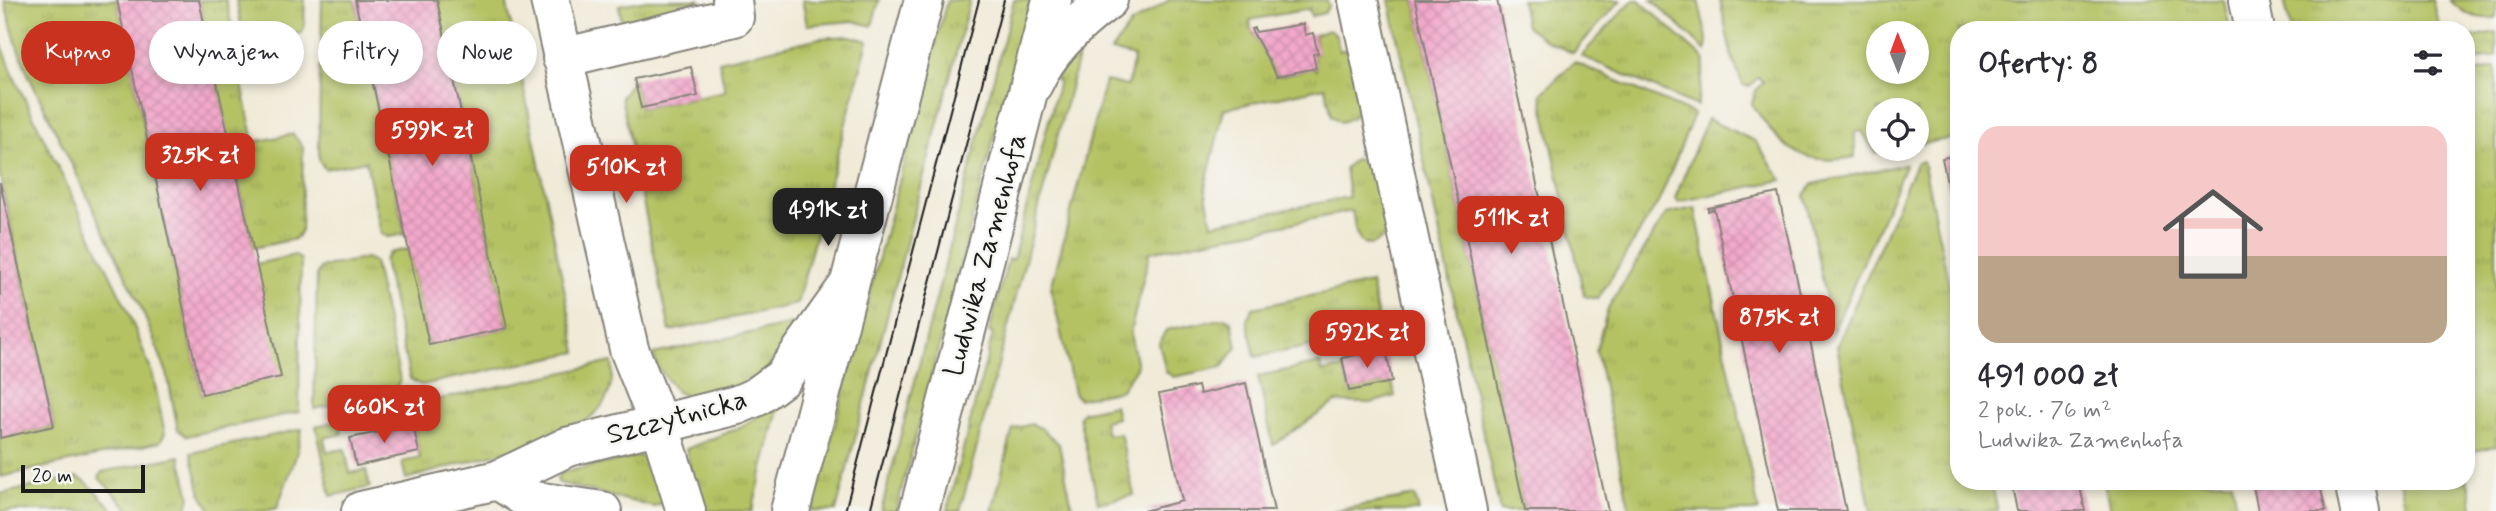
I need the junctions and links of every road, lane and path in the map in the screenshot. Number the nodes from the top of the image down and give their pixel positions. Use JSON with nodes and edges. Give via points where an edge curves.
{"nodes":[{"id":1,"x":550,"y":0,"type":"edge"},
{"id":2,"x":732,"y":0,"type":"edge"},
{"id":3,"x":924,"y":0,"type":"edge"},
{"id":4,"x":1052,"y":0,"type":"edge"},
{"id":5,"x":1108,"y":0,"type":"edge"},
{"id":6,"x":1358,"y":0,"type":"edge"},
{"id":7,"x":2249,"y":0,"type":"edge"},
{"id":8,"x":2253,"y":21,"type":"edge"},
{"id":9,"x":562,"y":58,"type":"junction"},
{"id":10,"x":1026,"y":102,"type":"junction"},
{"id":11,"x":850,"y":282,"type":"junction"},
{"id":12,"x":659,"y":424,"type":"junction"},
{"id":13,"x":498,"y":480,"type":"junction"},
{"id":14,"x":2356,"y":490,"type":"edge"},
{"id":15,"x":529,"y":505,"type":"edge"},
{"id":16,"x":361,"y":511,"type":"edge"},
{"id":17,"x":602,"y":511,"type":"edge"},
{"id":18,"x":686,"y":511,"type":"edge"},
{"id":19,"x":790,"y":511,"type":"edge"},
{"id":20,"x":919,"y":511,"type":"edge"},
{"id":21,"x":1468,"y":511,"type":"edge"},
{"id":22,"x":2360,"y":511,"type":"edge"}],
"edges":[{"from":1,"to":9,"type":"street"},
{"from":2,"to":9,"type":"street","via":[[734,17]]},
{"from":3,"to":11,"type":"street"},
{"from":4,"to":10,"type":"street","name":"Ludwika Zamenhofa"},
{"from":5,"to":10,"type":"street","via":[[1052,52]]},
{"from":6,"to":21,"type":"street"},
{"from":7,"to":8,"type":"street"},
{"from":9,"to":12,"type":"street","via":[[629,349]]},
{"from":10,"to":20,"type":"street","name":"Ludwika Zamenhofa"},
{"from":11,"to":12,"type":"street","name":"Szczytnicka","via":[[789,371],[771,388],[737,405]]},
{"from":11,"to":19,"type":"street"},
{"from":12,"to":13,"type":"street","name":"Szczytnicka","via":[[567,447]]},
{"from":12,"to":18,"type":"street"},
{"from":13,"to":15,"type":"street"},
{"from":13,"to":16,"type":"street","name":"Szczytnicka"},
{"from":14,"to":22,"type":"street"},
{"from":15,"to":17,"type":"street"}]}
